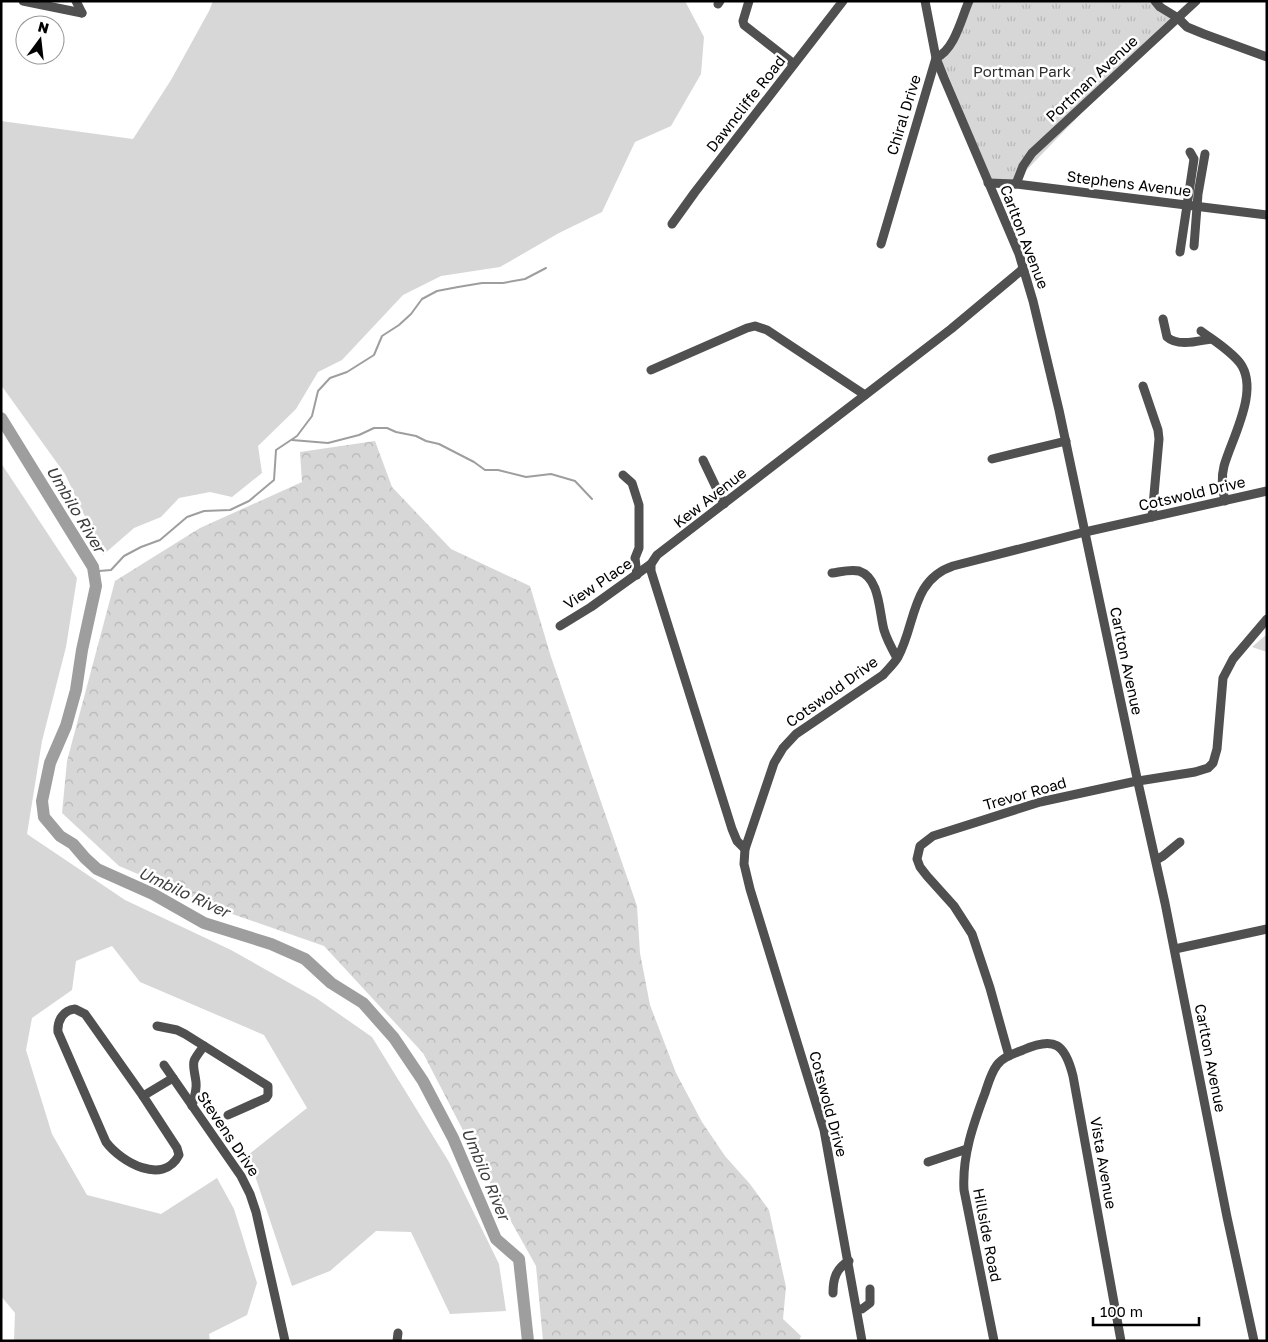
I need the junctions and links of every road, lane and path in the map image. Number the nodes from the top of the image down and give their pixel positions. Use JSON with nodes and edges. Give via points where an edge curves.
{"nodes":[{"id":1,"x":23,"y":1,"type":"edge"},
{"id":2,"x":76,"y":1,"type":"edge"},
{"id":3,"x":749,"y":1,"type":"edge"},
{"id":4,"x":843,"y":1,"type":"edge"},
{"id":5,"x":925,"y":1,"type":"edge"},
{"id":6,"x":969,"y":1,"type":"edge"},
{"id":7,"x":1155,"y":1,"type":"edge"},
{"id":8,"x":1196,"y":1,"type":"edge"},
{"id":9,"x":1178,"y":18,"type":"junction"},
{"id":10,"x":1267,"y":56,"type":"edge"},
{"id":11,"x":936,"y":58,"type":"junction"},
{"id":12,"x":794,"y":64,"type":"junction"},
{"id":13,"x":1190,"y":152,"type":"dead end"},
{"id":14,"x":1205,"y":154,"type":"dead end"},
{"id":15,"x":988,"y":183,"type":"junction"},
{"id":16,"x":1016,"y":184,"type":"junction"},
{"id":17,"x":1186,"y":205,"type":"junction"},
{"id":18,"x":1198,"y":207,"type":"junction"},
{"id":19,"x":1267,"y":216,"type":"edge"},
{"id":20,"x":672,"y":224,"type":"dead end"},
{"id":21,"x":881,"y":244,"type":"dead end"},
{"id":22,"x":1194,"y":246,"type":"dead end"},
{"id":23,"x":1180,"y":252,"type":"dead end"},
{"id":24,"x":1024,"y":268,"type":"junction"},
{"id":25,"x":1163,"y":319,"type":"dead end"},
{"id":26,"x":1200,"y":331,"type":"dead end"},
{"id":27,"x":1211,"y":339,"type":"junction"},
{"id":28,"x":651,"y":370,"type":"dead end"},
{"id":29,"x":1143,"y":386,"type":"dead end"},
{"id":30,"x":865,"y":395,"type":"junction"},
{"id":31,"x":1066,"y":441,"type":"junction"},
{"id":32,"x":992,"y":459,"type":"dead end"},
{"id":33,"x":703,"y":460,"type":"dead end"},
{"id":34,"x":622,"y":475,"type":"dead end"},
{"id":35,"x":1267,"y":491,"type":"edge"},
{"id":36,"x":1225,"y":500,"type":"junction"},
{"id":37,"x":724,"y":504,"type":"junction"},
{"id":38,"x":1152,"y":517,"type":"junction"},
{"id":39,"x":1085,"y":532,"type":"junction"},
{"id":40,"x":651,"y":564,"type":"junction"},
{"id":41,"x":832,"y":573,"type":"dead end"},
{"id":42,"x":637,"y":575,"type":"junction"},
{"id":43,"x":1267,"y":619,"type":"edge"},
{"id":44,"x":560,"y":626,"type":"dead end"},
{"id":45,"x":898,"y":658,"type":"junction"},
{"id":46,"x":1138,"y":781,"type":"junction"},
{"id":47,"x":1180,"y":842,"type":"dead end"},
{"id":48,"x":745,"y":849,"type":"junction"},
{"id":49,"x":1156,"y":860,"type":"junction"},
{"id":50,"x":1267,"y":929,"type":"edge"},
{"id":51,"x":1175,"y":949,"type":"junction"},
{"id":52,"x":158,"y":1026,"type":"dead end"},
{"id":53,"x":204,"y":1046,"type":"junction"},
{"id":54,"x":1009,"y":1056,"type":"junction"},
{"id":55,"x":164,"y":1064,"type":"dead end"},
{"id":56,"x":173,"y":1078,"type":"junction"},
{"id":57,"x":143,"y":1096,"type":"junction"},
{"id":58,"x":192,"y":1106,"type":"junction"},
{"id":59,"x":228,"y":1115,"type":"dead end"},
{"id":60,"x":967,"y":1149,"type":"junction"},
{"id":61,"x":928,"y":1162,"type":"dead end"},
{"id":62,"x":849,"y":1261,"type":"junction"},
{"id":63,"x":870,"y":1289,"type":"dead end"},
{"id":64,"x":833,"y":1293,"type":"dead end"},
{"id":65,"x":857,"y":1308,"type":"junction"},
{"id":66,"x":285,"y":1341,"type":"edge"},
{"id":67,"x":862,"y":1341,"type":"edge"},
{"id":68,"x":994,"y":1341,"type":"edge"},
{"id":69,"x":1122,"y":1341,"type":"edge"},
{"id":70,"x":1254,"y":1341,"type":"edge"}],
"edges":[{"from":1,"to":2,"type":"street","via":[[82,13]]},
{"from":3,"to":12,"type":"street","via":[[744,25]]},
{"from":4,"to":12,"type":"street","name":"Dawncliffe Road"},
{"from":5,"to":11,"type":"street","name":"Carlton Avenue"},
{"from":6,"to":11,"type":"street","name":"Chiral Drive","via":[[947,50]]},
{"from":7,"to":9,"type":"street"},
{"from":8,"to":9,"type":"street","name":"Portman Avenue"},
{"from":9,"to":10,"type":"street","via":[[1204,34]]},
{"from":9,"to":16,"type":"street","name":"Portman Avenue","via":[[1032,153]]},
{"from":11,"to":15,"type":"street","name":"Carlton Avenue"},
{"from":11,"to":21,"type":"street","name":"Chiral Drive"},
{"from":12,"to":20,"type":"street","name":"Dawncliffe Road"},
{"from":13,"to":17,"type":"street","via":[[1194,159]]},
{"from":14,"to":18,"type":"street"},
{"from":15,"to":16,"type":"street","name":"Stephens Avenue"},
{"from":15,"to":24,"type":"street","name":"Carlton Avenue"},
{"from":16,"to":17,"type":"street","name":"Stephens Avenue"},
{"from":17,"to":18,"type":"street","name":"Stephens Avenue"},
{"from":17,"to":23,"type":"street"},
{"from":18,"to":19,"type":"street","name":"Stephens Avenue"},
{"from":18,"to":22,"type":"street"},
{"from":24,"to":30,"type":"street","name":"Kew Avenue"},
{"from":24,"to":31,"type":"street","name":"Carlton Avenue"},
{"from":25,"to":27,"type":"street","via":[[1167,337],[1171,340]]},
{"from":26,"to":27,"type":"street"},
{"from":27,"to":36,"type":"street","via":[[1238,361],[1247,381],[1240,421],[1224,467],[1222,486]]},
{"from":28,"to":30,"type":"street","via":[[756,326]]},
{"from":29,"to":38,"type":"street","via":[[1159,439]]},
{"from":30,"to":37,"type":"street","name":"Kew Avenue"},
{"from":31,"to":32,"type":"street"},
{"from":31,"to":39,"type":"street","name":"Carlton Avenue"},
{"from":33,"to":37,"type":"street"},
{"from":34,"to":42,"type":"street","via":[[632,483],[639,505]]},
{"from":35,"to":36,"type":"street","name":"Cotswold Drive"},
{"from":36,"to":38,"type":"street","name":"Cotswold Drive"},
{"from":37,"to":40,"type":"street","name":"Kew Avenue"},
{"from":38,"to":39,"type":"street","name":"Cotswold Drive"},
{"from":39,"to":45,"type":"street","name":"Cotswold Drive","via":[[953,566],[938,573],[917,601]]},
{"from":39,"to":46,"type":"street","name":"Carlton Avenue"},
{"from":40,"to":42,"type":"street","name":"View Place"},
{"from":40,"to":48,"type":"street","via":[[732,829]]},
{"from":41,"to":45,"type":"street","via":[[859,571],[870,578],[884,630]]},
{"from":42,"to":44,"type":"street","name":"View Place"},
{"from":43,"to":46,"type":"street","name":"Trevor Road","via":[[1233,659],[1223,678],[1218,749],[1213,763],[1195,772]]},
{"from":45,"to":48,"type":"street","name":"Cotswold Drive","via":[[882,675],[796,734],[783,748],[774,763]]},
{"from":46,"to":49,"type":"street","name":"Carlton Avenue"},
{"from":46,"to":54,"type":"street","name":"Trevor Road","via":[[1040,802],[932,836],[920,846],[917,859],[920,867],[954,906],[972,934]]},
{"from":47,"to":49,"type":"street"},
{"from":48,"to":62,"type":"street","name":"Cotswold Drive","via":[[744,864],[750,889],[824,1130]]},
{"from":49,"to":51,"type":"street","name":"Carlton Avenue"},
{"from":50,"to":51,"type":"street"},
{"from":51,"to":70,"type":"street","name":"Carlton Avenue"},
{"from":52,"to":53,"type":"street","via":[[177,1030]]},
{"from":53,"to":58,"type":"street","via":[[193,1060],[196,1089]]},
{"from":53,"to":59,"type":"street","via":[[268,1086],[266,1098]]},
{"from":54,"to":60,"type":"street","name":"Hillside Road","via":[[997,1064],[993,1072]]},
{"from":54,"to":69,"type":"street","name":"Vista Avenue","via":[[1036,1044],[1050,1042],[1057,1044],[1069,1059]]},
{"from":55,"to":56,"type":"street","name":"Stevens Drive"},
{"from":56,"to":57,"type":"street"},
{"from":56,"to":58,"type":"street","name":"Stevens Drive"},
{"from":57,"to":57,"type":"street","via":[[85,1014],[75,1009],[67,1011],[59,1021],[58,1032],[106,1142],[120,1158],[140,1168],[167,1167],[176,1159],[177,1148]]},
{"from":58,"to":66,"type":"street","name":"Stevens Drive","via":[[250,1194]]},
{"from":60,"to":61,"type":"street"},
{"from":60,"to":68,"type":"street","name":"Hillside Road","via":[[964,1190]]},
{"from":62,"to":64,"type":"street","via":[[836,1272]]},
{"from":62,"to":65,"type":"street","name":"Cotswold Drive"},
{"from":63,"to":65,"type":"street","via":[[870,1303],[862,1309]]},
{"from":65,"to":67,"type":"street","name":"Cotswold Drive"}]}
